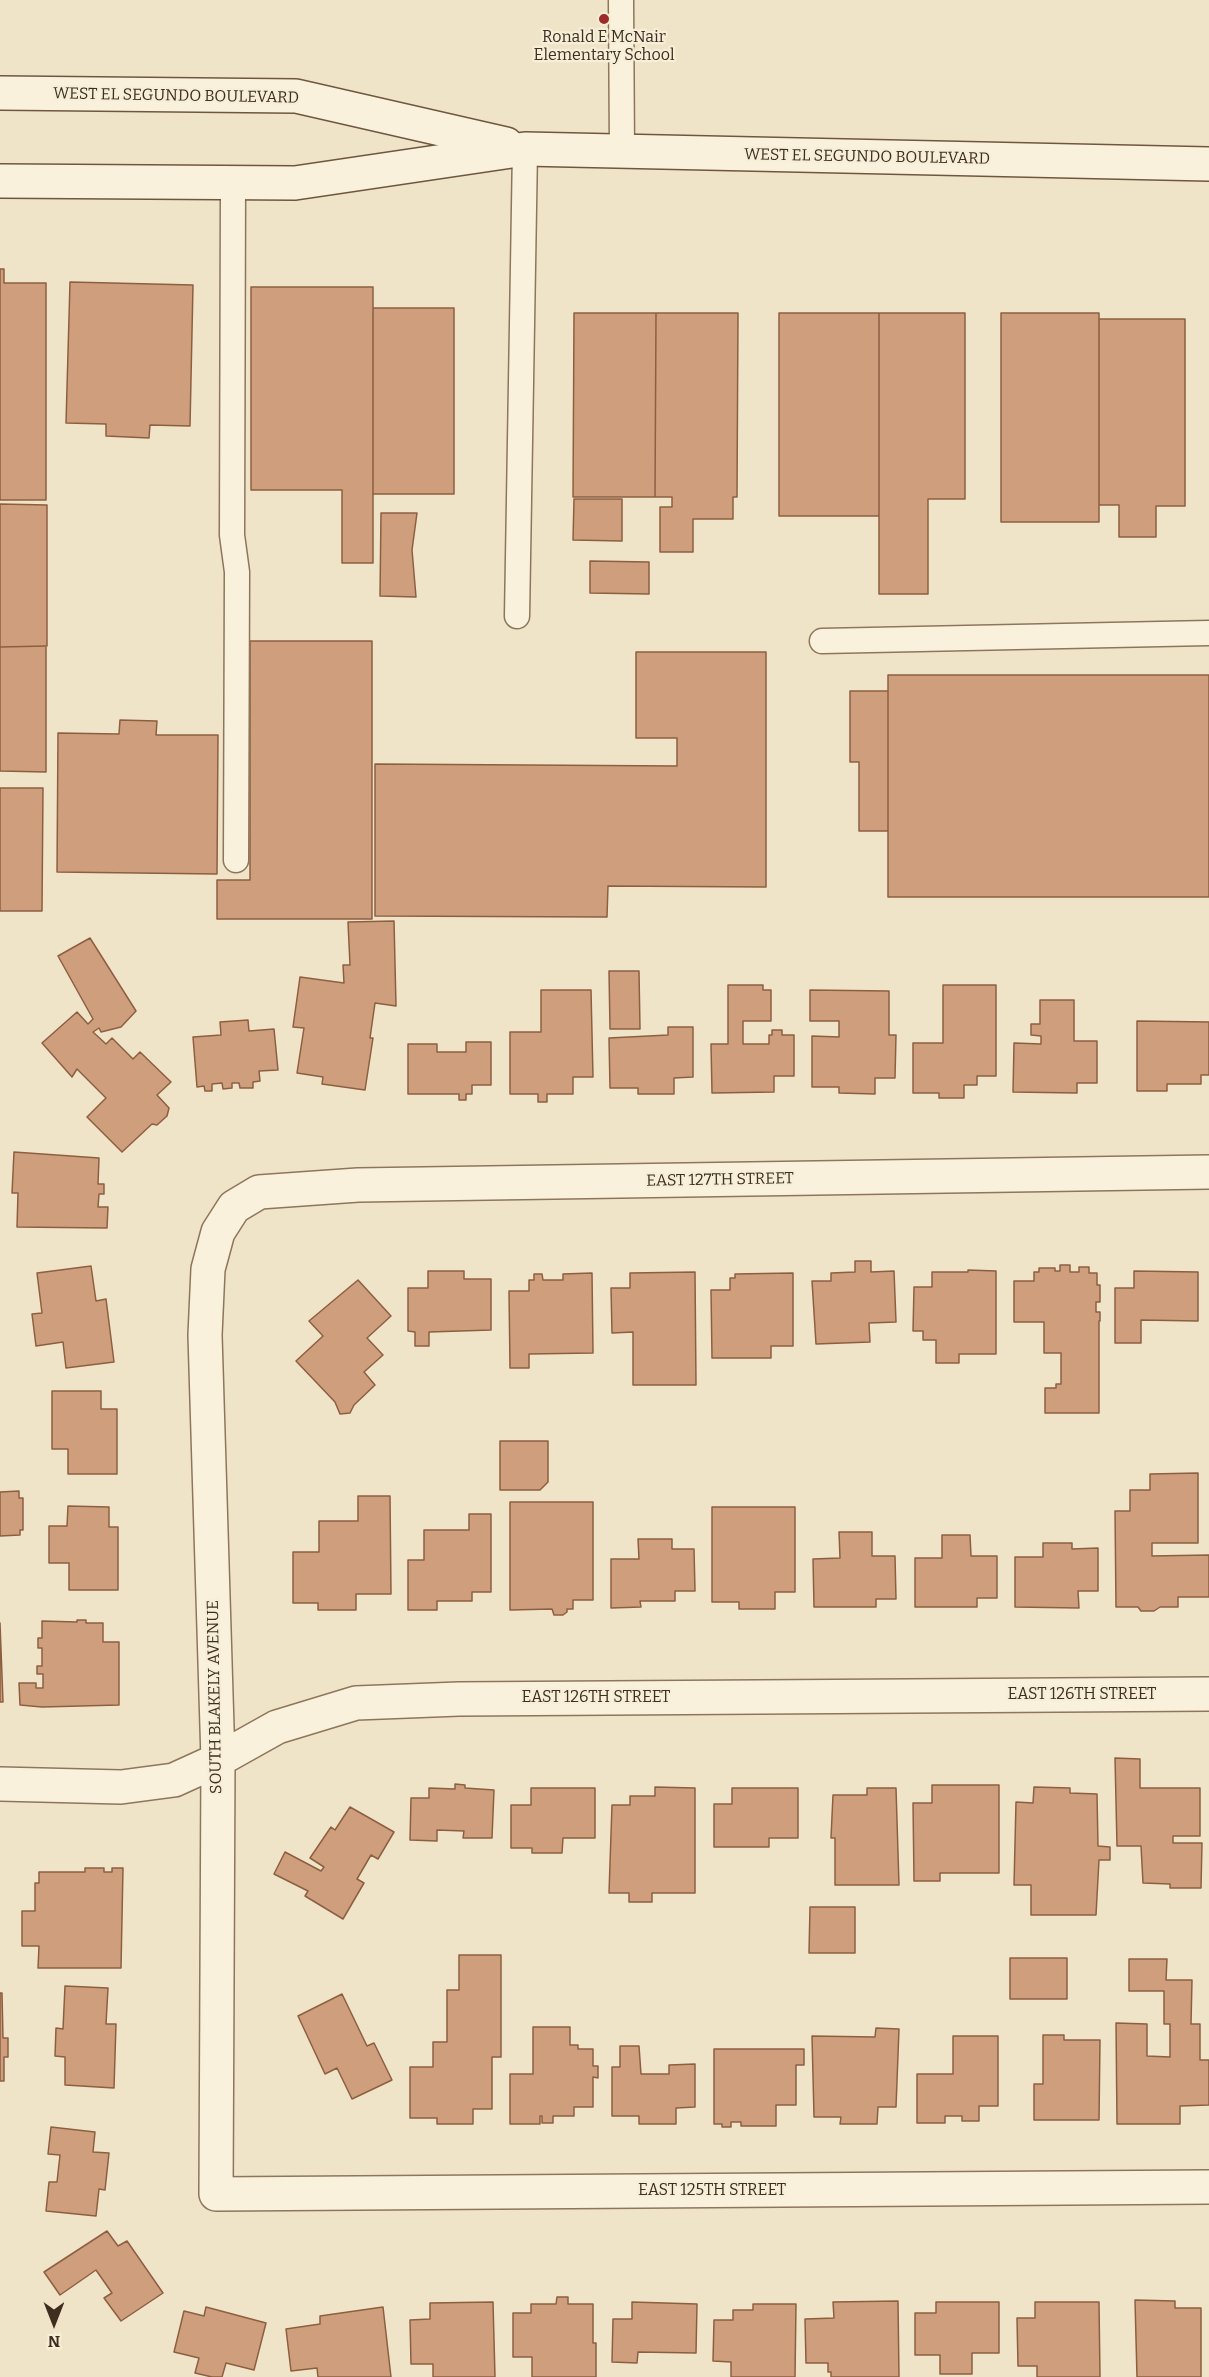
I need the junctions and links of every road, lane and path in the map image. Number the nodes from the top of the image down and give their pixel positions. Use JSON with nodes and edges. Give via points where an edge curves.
{"nodes":[{"id":1,"x":621,"y":0,"type":"edge"},
{"id":2,"x":0,"y":93,"type":"edge"},
{"id":3,"x":525,"y":149,"type":"junction"},
{"id":4,"x":622,"y":152,"type":"junction"},
{"id":5,"x":1209,"y":164,"type":"edge"},
{"id":6,"x":0,"y":181,"type":"edge"},
{"id":7,"x":233,"y":183,"type":"junction"},
{"id":8,"x":518,"y":616,"type":"dead end"},
{"id":9,"x":1209,"y":633,"type":"edge"},
{"id":10,"x":822,"y":641,"type":"dead end"},
{"id":11,"x":236,"y":860,"type":"dead end"},
{"id":12,"x":1209,"y":1172,"type":"edge"},
{"id":13,"x":234,"y":1207,"type":"joint"},
{"id":14,"x":1209,"y":1694,"type":"edge"},
{"id":15,"x":218,"y":1760,"type":"junction"},
{"id":16,"x":0,"y":1784,"type":"edge"},
{"id":17,"x":1209,"y":2187,"type":"edge"},
{"id":18,"x":216,"y":2194,"type":"joint"}],
"edges":[{"from":1,"to":4,"type":"lane"},
{"from":2,"to":3,"type":"street","name":"WEST EL SEGUNDO BOULEVARD","via":[[296,96]]},
{"from":3,"to":4,"type":"street","name":"WEST EL SEGUNDO BOULEVARD"},
{"from":3,"to":7,"type":"street","name":"WEST EL SEGUNDO BOULEVARD","via":[[295,183]]},
{"from":3,"to":8,"type":"lane"},
{"from":4,"to":5,"type":"street","name":"WEST EL SEGUNDO BOULEVARD"},
{"from":6,"to":7,"type":"street","name":"WEST EL SEGUNDO BOULEVARD"},
{"from":7,"to":11,"type":"lane"},
{"from":9,"to":10,"type":"lane"},
{"from":12,"to":13,"type":"street","name":"EAST 127TH STREET","via":[[357,1185],[259,1192]]},
{"from":13,"to":15,"type":"street","name":"SOUTH BLAKELY AVENUE","via":[[218,1232],[208,1269],[205,1335]]},
{"from":14,"to":15,"type":"street","name":"EAST 126TH STREET","via":[[356,1703],[277,1727]]},
{"from":15,"to":16,"type":"street","name":"EAST 126TH STREET","via":[[174,1780],[121,1787]]},
{"from":15,"to":18,"type":"street","name":"SOUTH BLAKELY AVENUE"},
{"from":17,"to":18,"type":"street","name":"EAST 125TH STREET"}]}
